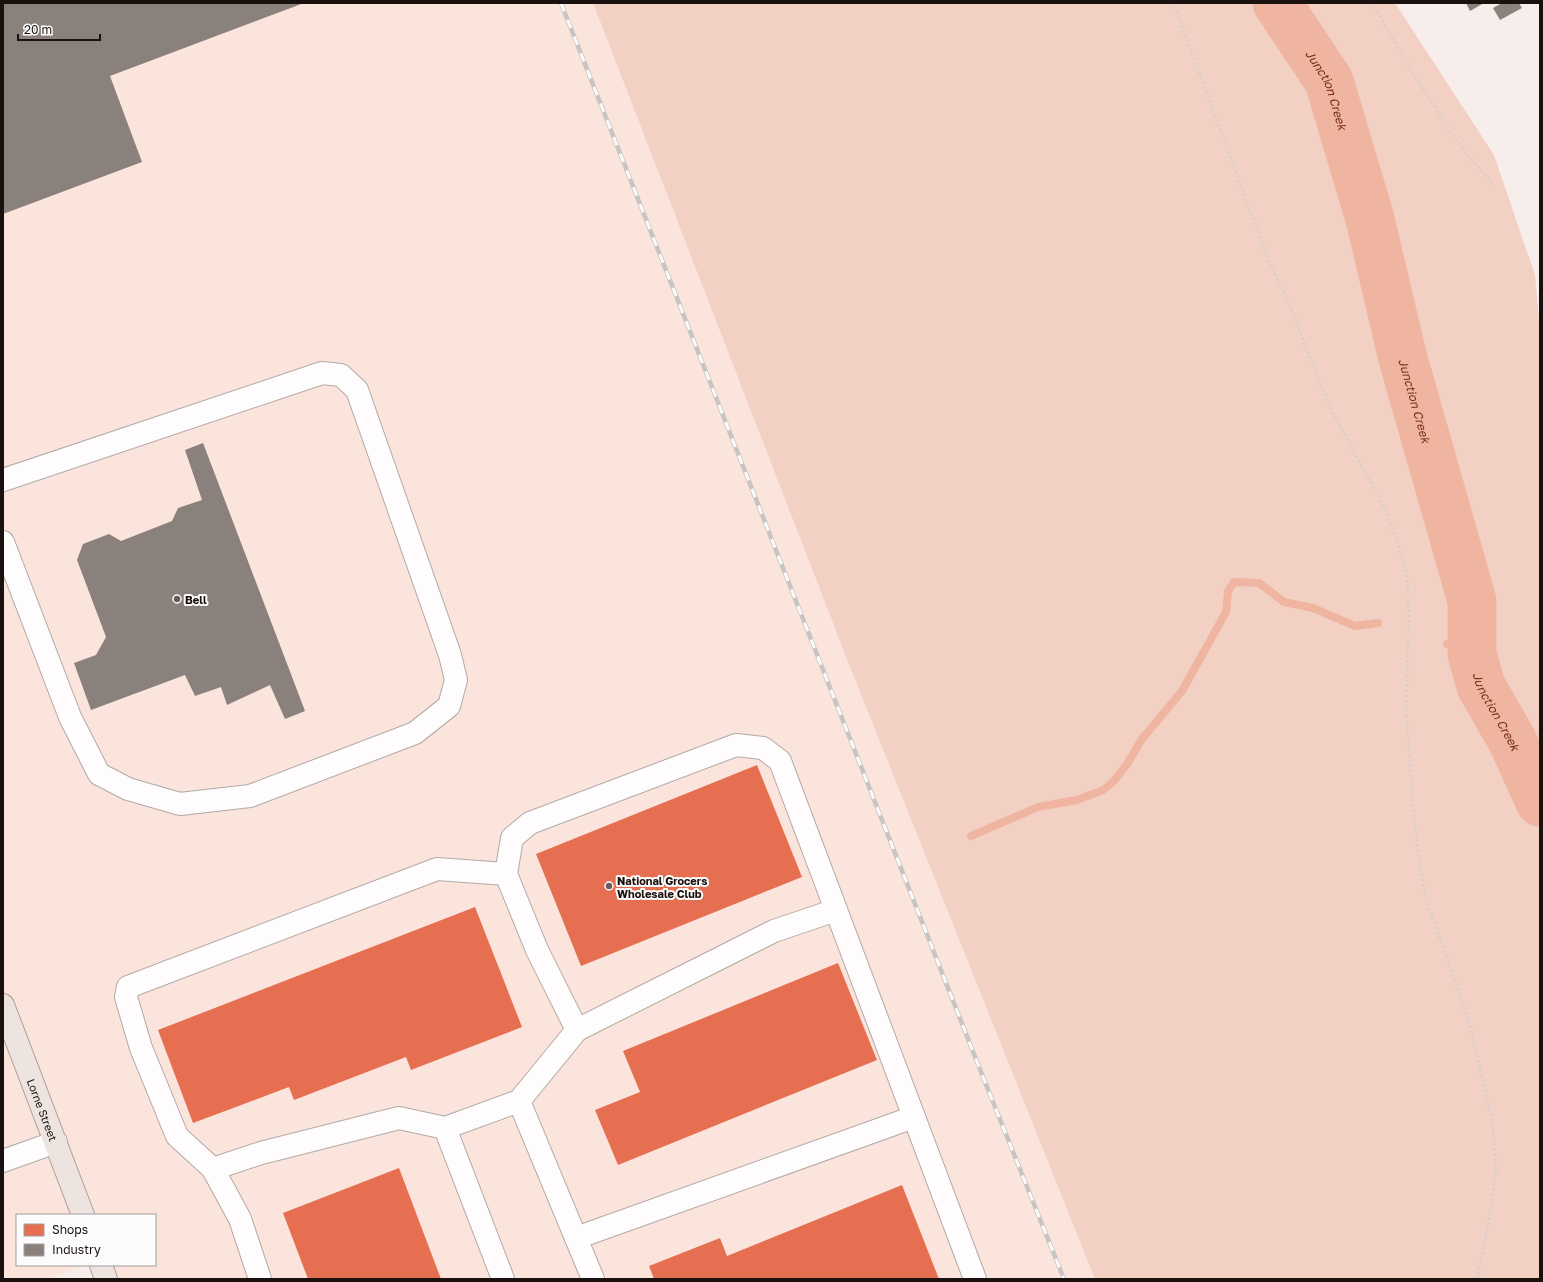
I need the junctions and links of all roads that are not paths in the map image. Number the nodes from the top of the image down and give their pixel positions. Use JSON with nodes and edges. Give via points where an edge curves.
{"nodes":[{"id":1,"x":3,"y":480,"type":"edge"},
{"id":2,"x":3,"y":542,"type":"edge"},
{"id":3,"x":506,"y":874,"type":"junction"},
{"id":4,"x":836,"y":910,"type":"junction"},
{"id":5,"x":3,"y":1005,"type":"edge"},
{"id":6,"x":577,"y":1030,"type":"junction"},
{"id":7,"x":520,"y":1101,"type":"junction"},
{"id":8,"x":914,"y":1117,"type":"junction"},
{"id":9,"x":445,"y":1128,"type":"junction"},
{"id":10,"x":56,"y":1142,"type":"junction"},
{"id":11,"x":3,"y":1161,"type":"edge"},
{"id":12,"x":213,"y":1169,"type":"junction"},
{"id":13,"x":83,"y":1214,"type":"edge"},
{"id":14,"x":576,"y":1238,"type":"junction"},
{"id":15,"x":101,"y":1266,"type":"edge"},
{"id":16,"x":106,"y":1279,"type":"edge"},
{"id":17,"x":260,"y":1279,"type":"edge"},
{"id":18,"x":502,"y":1279,"type":"edge"},
{"id":19,"x":593,"y":1279,"type":"edge"},
{"id":20,"x":975,"y":1279,"type":"edge"}],
"edges":[{"from":1,"to":2,"type":"street","via":[[322,373],[341,375],[357,390],[450,655],[456,680],[449,706],[415,733],[250,796],[180,804],[128,789],[99,774],[70,717]]},
{"from":3,"to":4,"type":"street","via":[[512,838],[530,823],[736,745],[763,748],[780,761]]},
{"from":3,"to":6,"type":"street","via":[[538,950]]},
{"from":3,"to":12,"type":"street","via":[[437,869],[128,987],[126,997],[141,1048],[176,1136]]},
{"from":4,"to":6,"type":"street","via":[[774,931]]},
{"from":4,"to":8,"type":"street"},
{"from":5,"to":10,"type":"main road","name":"Lorne Street"},
{"from":6,"to":7,"type":"street"},
{"from":7,"to":9,"type":"street"},
{"from":7,"to":14,"type":"street"},
{"from":8,"to":14,"type":"street"},
{"from":8,"to":20,"type":"street"},
{"from":9,"to":12,"type":"street","via":[[399,1118],[261,1153]]},
{"from":9,"to":18,"type":"street"},
{"from":10,"to":11,"type":"street"},
{"from":10,"to":13,"type":"main road","name":"Lorne Street"},
{"from":12,"to":17,"type":"street","via":[[240,1219]]},
{"from":14,"to":19,"type":"street"},
{"from":15,"to":16,"type":"main road"}]}
